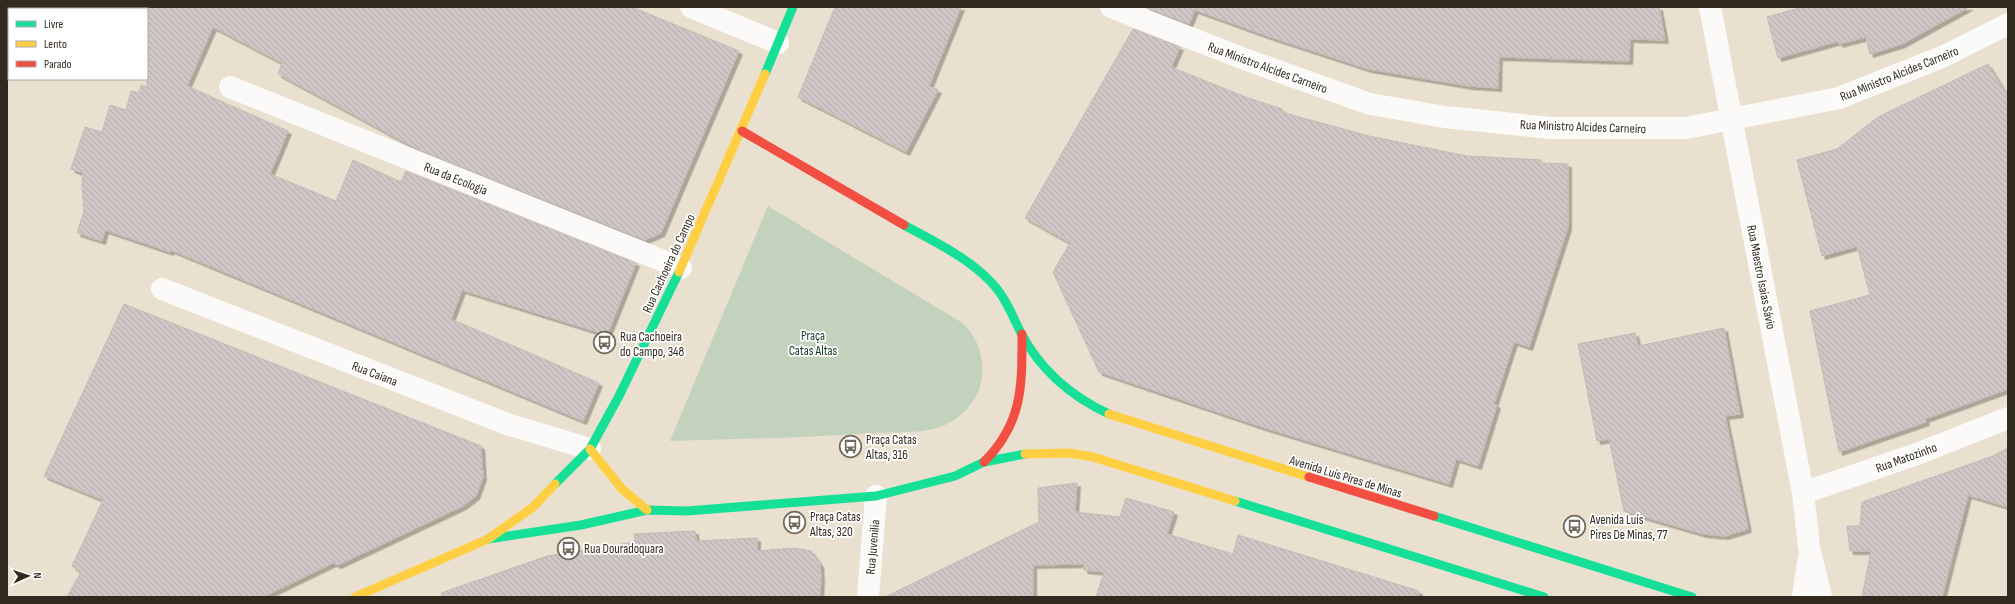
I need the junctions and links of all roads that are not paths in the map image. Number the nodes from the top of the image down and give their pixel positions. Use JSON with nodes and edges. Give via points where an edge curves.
{"nodes":[{"id":1,"x":692,"y":7,"type":"edge"},
{"id":2,"x":793,"y":7,"type":"edge"},
{"id":3,"x":1112,"y":7,"type":"edge"},
{"id":4,"x":1710,"y":7,"type":"edge"},
{"id":5,"x":2008,"y":24,"type":"edge"},
{"id":6,"x":778,"y":43,"type":"junction"},
{"id":7,"x":230,"y":87,"type":"dead end"},
{"id":8,"x":1733,"y":120,"type":"junction"},
{"id":9,"x":742,"y":131,"type":"junction"},
{"id":10,"x":682,"y":268,"type":"junction"},
{"id":11,"x":162,"y":290,"type":"dead end"},
{"id":12,"x":1022,"y":334,"type":"junction"},
{"id":13,"x":2008,"y":418,"type":"edge"},
{"id":14,"x":590,"y":450,"type":"junction"},
{"id":15,"x":984,"y":462,"type":"junction"},
{"id":16,"x":1803,"y":493,"type":"junction"},
{"id":17,"x":876,"y":496,"type":"junction"},
{"id":18,"x":647,"y":510,"type":"junction"},
{"id":19,"x":488,"y":539,"type":"junction"},
{"id":20,"x":1809,"y":547,"type":"junction"},
{"id":21,"x":355,"y":597,"type":"edge"},
{"id":22,"x":868,"y":597,"type":"edge"},
{"id":23,"x":1544,"y":597,"type":"edge"},
{"id":24,"x":1692,"y":597,"type":"edge"},
{"id":25,"x":1803,"y":597,"type":"edge"},
{"id":26,"x":1822,"y":597,"type":"edge"}],
"edges":[{"from":1,"to":6,"type":"street"},
{"from":2,"to":6,"type":"main road","name":"Rua Cachoeira do Campo"},
{"from":3,"to":8,"type":"street","name":"Rua Ministro Alcides Carneiro","via":[[1247,60],[1370,104],[1445,117],[1550,128],[1686,128]]},
{"from":4,"to":8,"type":"street","name":"Rua Maestro Isaias Sávio"},
{"from":5,"to":8,"type":"street","name":"Rua Ministro Alcides Carneiro","via":[[1942,57],[1839,98]]},
{"from":6,"to":9,"type":"main road","name":"Rua Cachoeira do Campo"},
{"from":7,"to":10,"type":"street","name":"Rua da Ecologia"},
{"from":8,"to":16,"type":"street","name":"Rua Maestro Isaias Sávio"},
{"from":9,"to":10,"type":"main road","name":"Rua Cachoeira do Campo"},
{"from":9,"to":12,"type":"main road","via":[[952,253],[979,272],[1006,302]]},
{"from":10,"to":14,"type":"main road","name":"Rua Cachoeira do Campo","via":[[620,396]]},
{"from":11,"to":14,"type":"street","name":"Rua Caiana","via":[[507,424]]},
{"from":12,"to":15,"type":"main road","via":[[1022,384],[1016,412],[1004,439]]},
{"from":12,"to":24,"type":"main road","name":"Avenida Luís Pires de Minas","via":[[1045,370],[1064,390],[1087,405],[1110,415]]},
{"from":13,"to":16,"type":"street","name":"Rua Matozinho","via":[[1917,454]]},
{"from":14,"to":18,"type":"main road","via":[[622,489]]},
{"from":14,"to":19,"type":"main road","via":[[533,507]]},
{"from":15,"to":17,"type":"main road","via":[[955,476]]},
{"from":15,"to":23,"type":"main road","via":[[1047,452],[1093,457]]},
{"from":16,"to":20,"type":"street","name":"Rua Maestro Isaias Sávio"},
{"from":17,"to":18,"type":"main road","via":[[687,511]]},
{"from":17,"to":22,"type":"street","name":"Rua Juvenilia"},
{"from":18,"to":19,"type":"main road","via":[[581,526]]},
{"from":19,"to":21,"type":"main road"},
{"from":20,"to":25,"type":"street","name":"Rua Maestro Isaias Sávio","via":[[1808,575]]},
{"from":20,"to":26,"type":"street","name":"Rua Maestro Isaias Sávio"}]}
